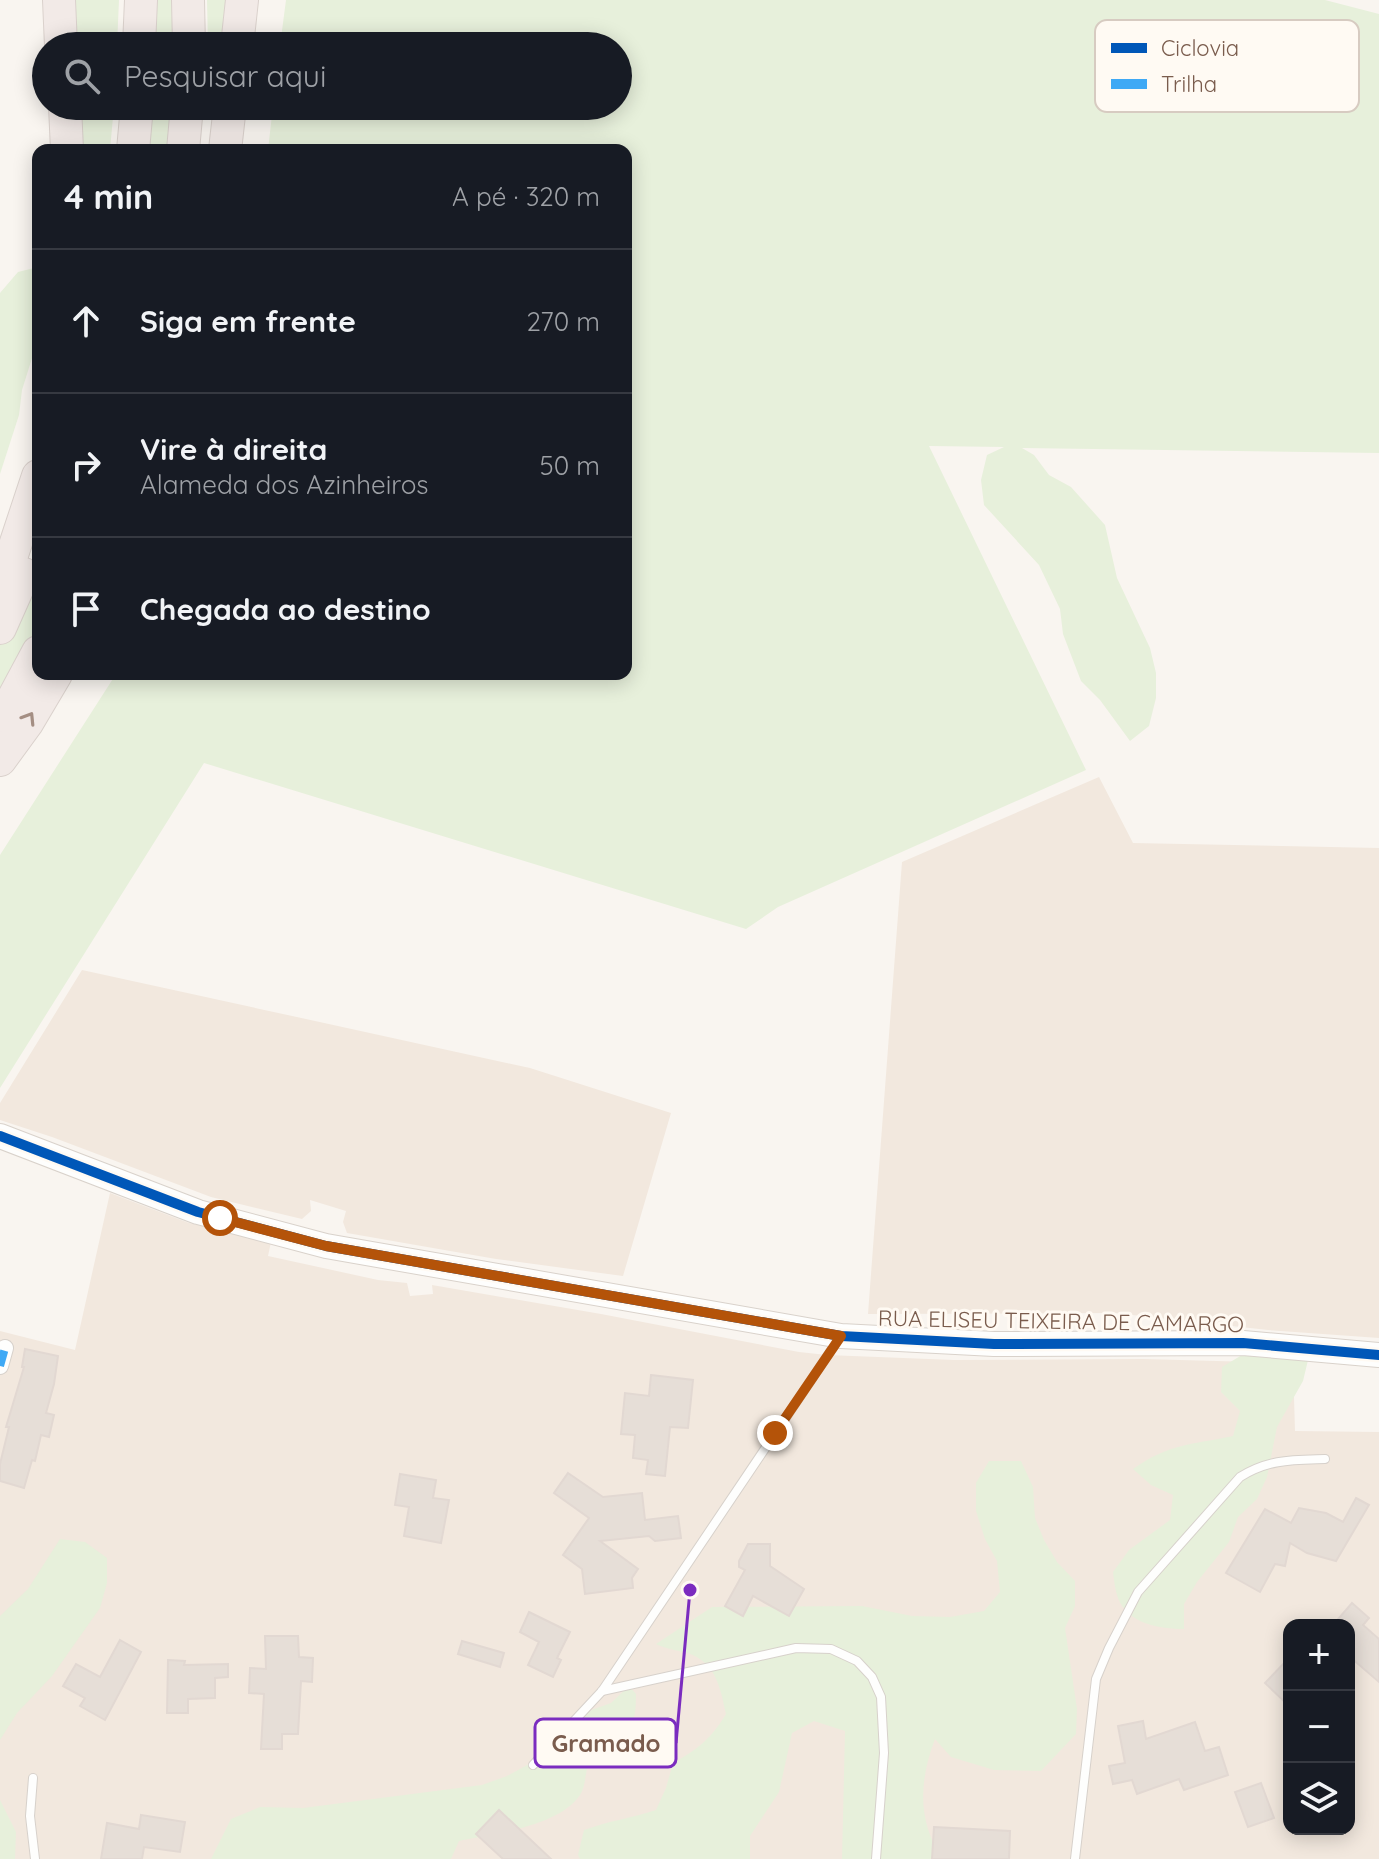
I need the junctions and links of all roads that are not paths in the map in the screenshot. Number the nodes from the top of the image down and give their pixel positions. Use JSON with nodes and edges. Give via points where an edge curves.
{"nodes":[{"id":1,"x":59,"y":0,"type":"edge"},
{"id":2,"x":141,"y":0,"type":"edge"},
{"id":3,"x":188,"y":0,"type":"edge"},
{"id":4,"x":242,"y":0,"type":"edge"},
{"id":5,"x":60,"y":32,"type":"edge"},
{"id":6,"x":140,"y":32,"type":"edge"},
{"id":7,"x":189,"y":32,"type":"edge"},
{"id":8,"x":239,"y":32,"type":"edge"},
{"id":9,"x":66,"y":120,"type":"edge"},
{"id":10,"x":136,"y":120,"type":"edge"},
{"id":11,"x":186,"y":120,"type":"edge"},
{"id":12,"x":228,"y":120,"type":"edge"},
{"id":13,"x":67,"y":144,"type":"edge"},
{"id":14,"x":134,"y":144,"type":"edge"},
{"id":15,"x":184,"y":144,"type":"edge"},
{"id":16,"x":226,"y":144,"type":"edge"},
{"id":17,"x":32,"y":494,"type":"edge"},
{"id":18,"x":32,"y":551,"type":"edge"},
{"id":19,"x":0,"y":591,"type":"edge"},
{"id":20,"x":0,"y":628,"type":"edge"},
{"id":21,"x":32,"y":663,"type":"edge"},
{"id":22,"x":52,"y":680,"type":"edge"},
{"id":23,"x":0,"y":723,"type":"edge"},
{"id":24,"x":0,"y":760,"type":"edge"},
{"id":25,"x":0,"y":1136,"type":"edge"},
{"id":26,"x":841,"y":1336,"type":"junction"},
{"id":27,"x":5,"y":1348,"type":"dead end"},
{"id":28,"x":1379,"y":1355,"type":"edge"},
{"id":29,"x":0,"y":1366,"type":"edge"},
{"id":30,"x":1325,"y":1459,"type":"dead end"},
{"id":31,"x":602,"y":1691,"type":"junction"},
{"id":32,"x":533,"y":1765,"type":"dead end"},
{"id":33,"x":33,"y":1778,"type":"dead end"},
{"id":34,"x":35,"y":1859,"type":"edge"},
{"id":35,"x":876,"y":1859,"type":"edge"},
{"id":36,"x":1075,"y":1859,"type":"edge"}],
"edges":[{"from":1,"to":5,"type":"highway"},
{"from":2,"to":6,"type":"highway"},
{"from":3,"to":7,"type":"highway"},
{"from":4,"to":8,"type":"highway"},
{"from":9,"to":13,"type":"highway"},
{"from":10,"to":14,"type":"highway"},
{"from":11,"to":15,"type":"highway"},
{"from":12,"to":16,"type":"highway"},
{"from":17,"to":19,"type":"highway"},
{"from":18,"to":20,"type":"highway"},
{"from":21,"to":23,"type":"highway"},
{"from":24,"to":22,"type":"highway","one_way":true},
{"from":25,"to":26,"type":"street","name":"RUA ELISEU TEIXEIRA DE CAMARGO","via":[[262,1231]]},
{"from":26,"to":28,"type":"street","name":"RUA ELISEU TEIXEIRA DE CAMARGO","via":[[994,1344],[1243,1343],[1313,1356]]},
{"from":26,"to":31,"type":"lane"},
{"from":27,"to":29,"type":"street"},
{"from":30,"to":36,"type":"lane","via":[[1260,1465],[1240,1477],[1138,1592],[1096,1679]]},
{"from":31,"to":32,"type":"lane"},
{"from":31,"to":35,"type":"lane","via":[[796,1648],[831,1649],[857,1661],[881,1697],[884,1753]]},
{"from":33,"to":34,"type":"lane"}]}
